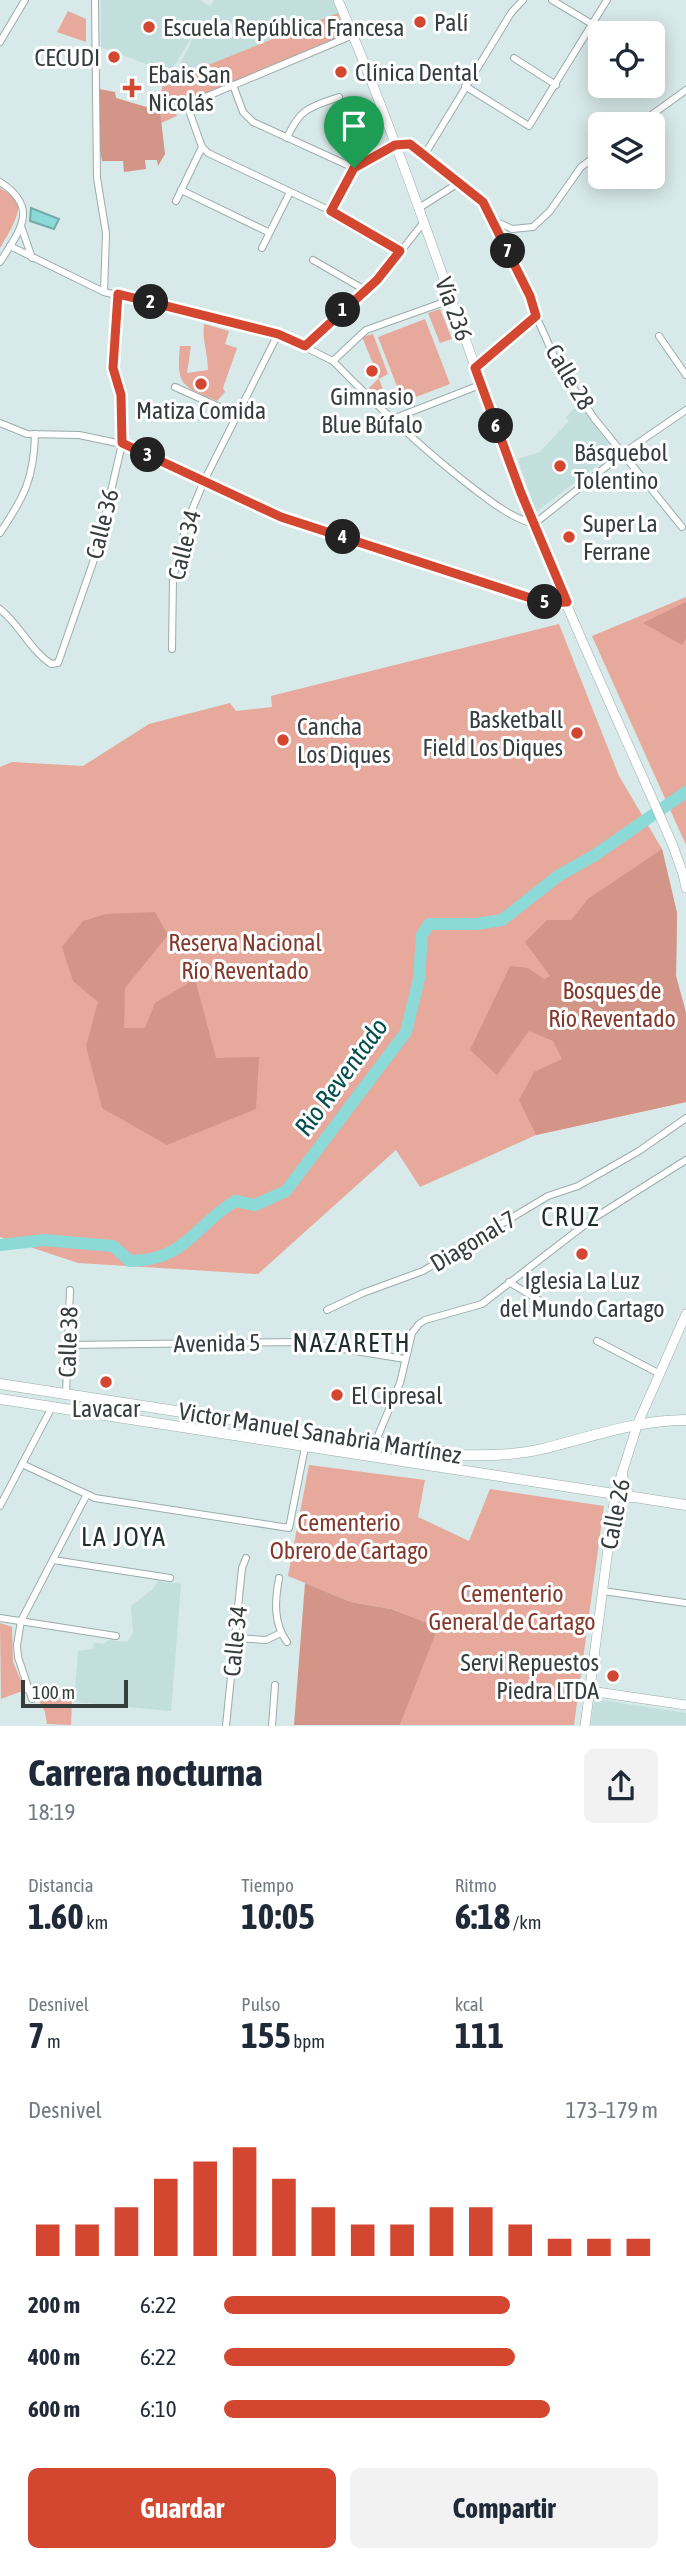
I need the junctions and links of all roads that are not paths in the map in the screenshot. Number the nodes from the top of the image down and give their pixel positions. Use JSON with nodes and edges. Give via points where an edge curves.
{"nodes":[{"id":1,"x":25,"y":0,"type":"edge"},
{"id":2,"x":95,"y":0,"type":"edge"},
{"id":3,"x":338,"y":0,"type":"edge"},
{"id":4,"x":523,"y":0,"type":"edge"},
{"id":5,"x":552,"y":0,"type":"edge"},
{"id":6,"x":607,"y":0,"type":"edge"},
{"id":7,"x":594,"y":21,"type":"edge"},
{"id":8,"x":588,"y":22,"type":"edge"},
{"id":9,"x":588,"y":31,"type":"edge"},
{"id":10,"x":353,"y":34,"type":"junction"},
{"id":11,"x":0,"y":42,"type":"edge"},
{"id":12,"x":514,"y":58,"type":"dead end"},
{"id":13,"x":233,"y":85,"type":"junction"},
{"id":14,"x":556,"y":85,"type":"junction"},
{"id":15,"x":465,"y":86,"type":"junction"},
{"id":16,"x":686,"y":90,"type":"edge"},
{"id":17,"x":339,"y":97,"type":"dead end"},
{"id":18,"x":187,"y":104,"type":"junction"},
{"id":19,"x":177,"y":109,"type":"dead end"},
{"id":20,"x":656,"y":112,"type":"edge"},
{"id":21,"x":286,"y":138,"type":"junction"},
{"id":22,"x":395,"y":145,"type":"junction"},
{"id":23,"x":202,"y":147,"type":"junction"},
{"id":24,"x":425,"y":154,"type":"junction"},
{"id":25,"x":588,"y":161,"type":"edge"},
{"id":26,"x":354,"y":168,"type":"junction"},
{"id":27,"x":0,"y":182,"type":"edge"},
{"id":28,"x":460,"y":182,"type":"junction"},
{"id":29,"x":181,"y":190,"type":"junction"},
{"id":30,"x":290,"y":192,"type":"junction"},
{"id":31,"x":176,"y":201,"type":"dead end"},
{"id":32,"x":419,"y":208,"type":"junction"},
{"id":33,"x":331,"y":211,"type":"junction"},
{"id":34,"x":493,"y":220,"type":"junction"},
{"id":35,"x":424,"y":222,"type":"junction"},
{"id":36,"x":21,"y":226,"type":"junction"},
{"id":37,"x":268,"y":232,"type":"junction"},
{"id":38,"x":10,"y":246,"type":"junction"},
{"id":39,"x":262,"y":248,"type":"dead end"},
{"id":40,"x":400,"y":251,"type":"junction"},
{"id":41,"x":33,"y":259,"type":"junction"},
{"id":42,"x":313,"y":260,"type":"dead end"},
{"id":43,"x":0,"y":262,"type":"edge"},
{"id":44,"x":365,"y":290,"type":"junction"},
{"id":45,"x":104,"y":292,"type":"junction"},
{"id":46,"x":118,"y":294,"type":"junction"},
{"id":47,"x":450,"y":300,"type":"junction"},
{"id":48,"x":536,"y":316,"type":"junction"},
{"id":49,"x":278,"y":334,"type":"junction"},
{"id":50,"x":659,"y":336,"type":"dead end"},
{"id":51,"x":305,"y":346,"type":"junction"},
{"id":52,"x":333,"y":361,"type":"junction"},
{"id":53,"x":475,"y":368,"type":"junction"},
{"id":54,"x":686,"y":375,"type":"edge"},
{"id":55,"x":480,"y":385,"type":"junction"},
{"id":56,"x":175,"y":387,"type":"dead end"},
{"id":57,"x":686,"y":410,"type":"edge"},
{"id":58,"x":237,"y":415,"type":"junction"},
{"id":59,"x":390,"y":420,"type":"junction"},
{"id":60,"x":0,"y":423,"type":"edge"},
{"id":61,"x":35,"y":434,"type":"junction"},
{"id":62,"x":122,"y":443,"type":"junction"},
{"id":63,"x":622,"y":454,"type":"junction"},
{"id":64,"x":204,"y":481,"type":"junction"},
{"id":65,"x":534,"y":524,"type":"junction"},
{"id":66,"x":681,"y":527,"type":"dead end"},
{"id":67,"x":0,"y":533,"type":"edge"},
{"id":68,"x":567,"y":602,"type":"junction"},
{"id":69,"x":0,"y":609,"type":"edge"},
{"id":70,"x":172,"y":649,"type":"dead end"},
{"id":71,"x":686,"y":888,"type":"edge"},
{"id":72,"x":686,"y":1118,"type":"edge"},
{"id":73,"x":686,"y":1160,"type":"edge"},
{"id":74,"x":509,"y":1282,"type":"junction"},
{"id":75,"x":70,"y":1290,"type":"dead end"},
{"id":76,"x":327,"y":1310,"type":"dead end"},
{"id":77,"x":562,"y":1314,"type":"dead end"},
{"id":78,"x":686,"y":1314,"type":"edge"},
{"id":79,"x":597,"y":1341,"type":"dead end"},
{"id":80,"x":69,"y":1345,"type":"junction"},
{"id":81,"x":405,"y":1359,"type":"junction"},
{"id":82,"x":661,"y":1374,"type":"junction"},
{"id":83,"x":0,"y":1384,"type":"edge"},
{"id":84,"x":66,"y":1394,"type":"junction"},
{"id":85,"x":0,"y":1399,"type":"edge"},
{"id":86,"x":52,"y":1407,"type":"junction"},
{"id":87,"x":686,"y":1420,"type":"edge"},
{"id":88,"x":638,"y":1423,"type":"junction"},
{"id":89,"x":295,"y":1429,"type":"junction"},
{"id":90,"x":308,"y":1432,"type":"junction"},
{"id":91,"x":375,"y":1443,"type":"junction"},
{"id":92,"x":292,"y":1444,"type":"junction"},
{"id":93,"x":306,"y":1447,"type":"junction"},
{"id":94,"x":22,"y":1464,"type":"junction"},
{"id":95,"x":622,"y":1474,"type":"junction"},
{"id":96,"x":615,"y":1495,"type":"junction"},
{"id":97,"x":86,"y":1496,"type":"junction"},
{"id":98,"x":630,"y":1497,"type":"junction"},
{"id":99,"x":686,"y":1505,"type":"edge"},
{"id":100,"x":0,"y":1506,"type":"edge"},
{"id":101,"x":246,"y":1558,"type":"dead end"},
{"id":102,"x":54,"y":1559,"type":"junction"},
{"id":103,"x":170,"y":1578,"type":"dead end"},
{"id":104,"x":279,"y":1578,"type":"dead end"},
{"id":105,"x":603,"y":1591,"type":"junction"},
{"id":106,"x":686,"y":1603,"type":"edge"},
{"id":107,"x":0,"y":1618,"type":"edge"},
{"id":108,"x":21,"y":1621,"type":"junction"},
{"id":109,"x":281,"y":1633,"type":"junction"},
{"id":110,"x":116,"y":1636,"type":"dead end"},
{"id":111,"x":235,"y":1638,"type":"junction"},
{"id":112,"x":287,"y":1642,"type":"dead end"},
{"id":113,"x":275,"y":1685,"type":"dead end"},
{"id":114,"x":29,"y":1690,"type":"junction"},
{"id":115,"x":590,"y":1692,"type":"junction"},
{"id":116,"x":65,"y":1694,"type":"dead end"},
{"id":117,"x":32,"y":1699,"type":"dead end"},
{"id":118,"x":686,"y":1705,"type":"edge"},
{"id":119,"x":226,"y":1726,"type":"edge"},
{"id":120,"x":272,"y":1726,"type":"edge"},
{"id":121,"x":585,"y":1726,"type":"edge"}],
"edges":[{"from":1,"to":11,"type":"street"},
{"from":2,"to":45,"type":"street","via":[[97,177],[106,233]]},
{"from":3,"to":10,"type":"main road","name":"Vía 236"},
{"from":4,"to":15,"type":"street"},
{"from":5,"to":8,"type":"street"},
{"from":6,"to":7,"type":"street"},
{"from":9,"to":14,"type":"street"},
{"from":10,"to":13,"type":"street"},
{"from":10,"to":22,"type":"main road","name":"Vía 236"},
{"from":12,"to":14,"type":"street"},
{"from":13,"to":18,"type":"street"},
{"from":13,"to":21,"type":"street","via":[[243,112],[253,122]]},
{"from":14,"to":15,"type":"street","via":[[529,126]]},
{"from":15,"to":24,"type":"street"},
{"from":16,"to":20,"type":"street"},
{"from":17,"to":21,"type":"street","via":[[304,109]]},
{"from":18,"to":19,"type":"street"},
{"from":18,"to":23,"type":"street"},
{"from":21,"to":26,"type":"street"},
{"from":22,"to":24,"type":"street","name":"Calle 28","via":[[410,144]]},
{"from":22,"to":26,"type":"street"},
{"from":22,"to":32,"type":"main road","name":"Vía 236"},
{"from":23,"to":29,"type":"street"},
{"from":23,"to":30,"type":"street"},
{"from":24,"to":28,"type":"street","name":"Calle 28"},
{"from":25,"to":34,"type":"street","via":[[533,227],[512,229]]},
{"from":26,"to":33,"type":"street"},
{"from":27,"to":36,"type":"street","via":[[20,197],[25,213]]},
{"from":28,"to":32,"type":"street"},
{"from":28,"to":34,"type":"street","name":"Calle 28","via":[[483,202]]},
{"from":29,"to":31,"type":"street"},
{"from":29,"to":37,"type":"street"},
{"from":30,"to":33,"type":"street"},
{"from":30,"to":37,"type":"street"},
{"from":32,"to":35,"type":"main road","name":"Vía 236"},
{"from":33,"to":40,"type":"street"},
{"from":34,"to":48,"type":"street","name":"Calle 28"},
{"from":35,"to":40,"type":"street"},
{"from":35,"to":47,"type":"main road","name":"Vía 236"},
{"from":36,"to":38,"type":"street"},
{"from":36,"to":41,"type":"street"},
{"from":37,"to":39,"type":"street"},
{"from":38,"to":41,"type":"street"},
{"from":38,"to":43,"type":"street"},
{"from":40,"to":44,"type":"street"},
{"from":41,"to":45,"type":"street"},
{"from":42,"to":44,"type":"street"},
{"from":44,"to":51,"type":"street"},
{"from":45,"to":46,"type":"street"},
{"from":46,"to":49,"type":"street"},
{"from":46,"to":62,"type":"street","name":"Calle 36","via":[[113,368],[121,395]]},
{"from":47,"to":52,"type":"street","via":[[366,330]]},
{"from":47,"to":53,"type":"main road","name":"Vía 236"},
{"from":48,"to":53,"type":"street"},
{"from":48,"to":63,"type":"street","name":"Calle 28","via":[[558,365]]},
{"from":49,"to":51,"type":"street"},
{"from":49,"to":58,"type":"street","name":"Calle 34"},
{"from":50,"to":54,"type":"street"},
{"from":51,"to":52,"type":"street"},
{"from":52,"to":59,"type":"street"},
{"from":53,"to":55,"type":"main road","name":"Vía 236"},
{"from":55,"to":59,"type":"street"},
{"from":55,"to":65,"type":"main road","name":"Vía 236"},
{"from":56,"to":58,"type":"street"},
{"from":57,"to":63,"type":"street"},
{"from":58,"to":64,"type":"street","name":"Calle 34"},
{"from":59,"to":65,"type":"street","via":[[492,502]]},
{"from":60,"to":61,"type":"street"},
{"from":61,"to":62,"type":"street","via":[[79,435]]},
{"from":61,"to":67,"type":"street","via":[[29,483]]},
{"from":62,"to":64,"type":"street"},
{"from":62,"to":69,"type":"street","name":"Calle 36","via":[[97,551],[58,663],[42,658]]},
{"from":63,"to":65,"type":"street"},
{"from":63,"to":66,"type":"street","name":"Calle 28"},
{"from":64,"to":68,"type":"street","via":[[281,517],[546,603]]},
{"from":64,"to":70,"type":"street","name":"Calle 34","via":[[187,522],[173,578]]},
{"from":65,"to":68,"type":"main road","name":"Vía 236"},
{"from":68,"to":71,"type":"main road","name":"Vía 236","via":[[664,825]]},
{"from":72,"to":76,"type":"street","name":"Diagonal 7","via":[[639,1151],[578,1186],[548,1196],[423,1271]]},
{"from":73,"to":74,"type":"street","via":[[591,1220]]},
{"from":74,"to":77,"type":"street"},
{"from":74,"to":81,"type":"street","via":[[474,1307],[419,1324]]},
{"from":75,"to":80,"type":"street","name":"Calle 38"},
{"from":78,"to":82,"type":"main road","name":"Calle 26"},
{"from":79,"to":82,"type":"street"},
{"from":80,"to":81,"type":"street","name":"Avenida 5","via":[[300,1342]]},
{"from":80,"to":84,"type":"street","name":"Calle 38"},
{"from":81,"to":91,"type":"street"},
{"from":82,"to":88,"type":"main road","name":"Calle 26"},
{"from":83,"to":84,"type":"main road","name":"Victor Manuel Sanabria Martínez"},
{"from":84,"to":89,"type":"main road","name":"Victor Manuel Sanabria Martínez"},
{"from":85,"to":86,"type":"main road","name":"Victor Manuel Sanabria Martínez"},
{"from":86,"to":92,"type":"main road","name":"Victor Manuel Sanabria Martínez"},
{"from":86,"to":94,"type":"street","name":"Calle 38"},
{"from":87,"to":88,"type":"main road","name":"Victor Manuel Sanabria Martínez"},
{"from":88,"to":91,"type":"main road","name":"Victor Manuel Sanabria Martínez","via":[[509,1455],[445,1454]]},
{"from":88,"to":95,"type":"main road","name":"Calle 26"},
{"from":89,"to":90,"type":"main road","name":"Victor Manuel Sanabria Martínez"},
{"from":89,"to":92,"type":"main road"},
{"from":90,"to":91,"type":"main road","name":"Victor Manuel Sanabria Martínez"},
{"from":90,"to":93,"type":"street"},
{"from":92,"to":93,"type":"main road","name":"Victor Manuel Sanabria Martínez"},
{"from":93,"to":96,"type":"main road","name":"Victor Manuel Sanabria Martínez"},
{"from":93,"to":97,"type":"street","via":[[289,1528]]},
{"from":94,"to":97,"type":"street"},
{"from":94,"to":100,"type":"street","name":"Calle 38"},
{"from":95,"to":96,"type":"main road","name":"Calle 26"},
{"from":95,"to":98,"type":"main road"},
{"from":96,"to":98,"type":"main road","name":"Victor Manuel Sanabria Martínez"},
{"from":96,"to":105,"type":"main road","name":"Calle 26"},
{"from":97,"to":102,"type":"street"},
{"from":98,"to":99,"type":"main road","name":"Victor Manuel Sanabria Martínez"},
{"from":101,"to":111,"type":"street","name":"Calle 34"},
{"from":102,"to":103,"type":"street"},
{"from":102,"to":108,"type":"street"},
{"from":104,"to":109,"type":"street","via":[[276,1606]]},
{"from":105,"to":106,"type":"street"},
{"from":105,"to":115,"type":"main road","name":"Calle 26"},
{"from":107,"to":108,"type":"street"},
{"from":108,"to":110,"type":"street"},
{"from":108,"to":114,"type":"street","via":[[18,1657]]},
{"from":109,"to":111,"type":"street","via":[[266,1640]]},
{"from":109,"to":112,"type":"street"},
{"from":111,"to":119,"type":"street","name":"Calle 34"},
{"from":113,"to":120,"type":"street"},
{"from":114,"to":116,"type":"street"},
{"from":114,"to":117,"type":"street"},
{"from":115,"to":118,"type":"main road"},
{"from":115,"to":121,"type":"main road","name":"Calle 26"}]}
